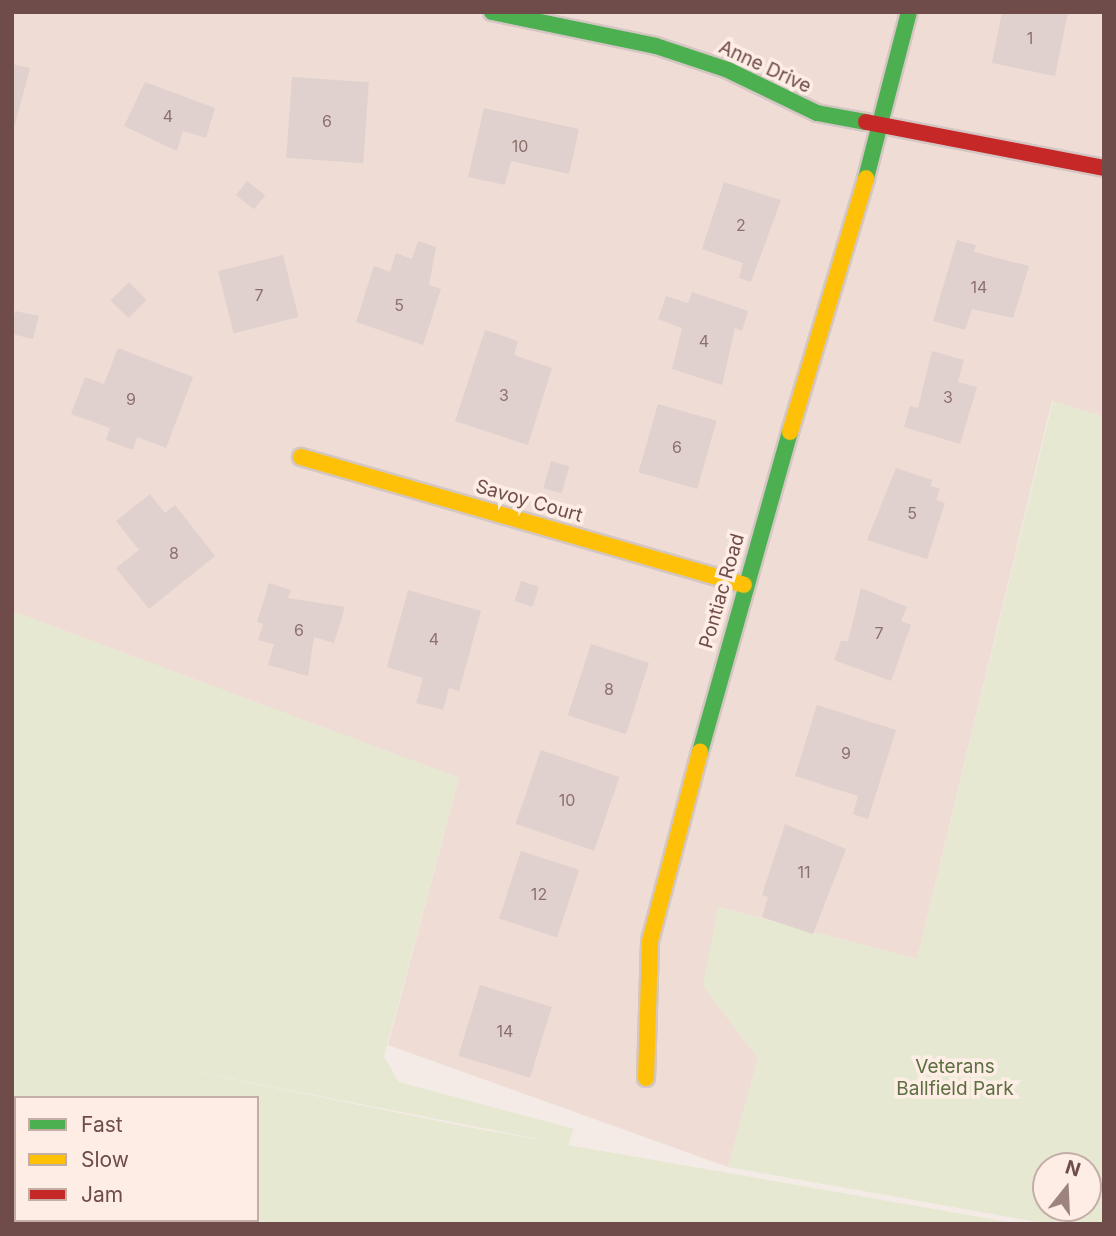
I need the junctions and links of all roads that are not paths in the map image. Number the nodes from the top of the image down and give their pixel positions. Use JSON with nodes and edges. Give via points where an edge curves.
{"nodes":[{"id":1,"x":492,"y":12,"type":"edge"},
{"id":2,"x":909,"y":12,"type":"edge"},
{"id":3,"x":883,"y":125,"type":"junction"},
{"id":4,"x":1104,"y":168,"type":"edge"},
{"id":5,"x":301,"y":457,"type":"dead end"},
{"id":6,"x":744,"y":585,"type":"junction"},
{"id":7,"x":646,"y":1078,"type":"dead end"}],
"edges":[{"from":1,"to":3,"type":"street","name":"Anne Drive","via":[[656,46],[728,70],[817,113]]},
{"from":2,"to":3,"type":"street","name":"Pontiac Road"},
{"from":3,"to":4,"type":"street","name":"Anne Drive"},
{"from":3,"to":6,"type":"street","name":"Pontiac Road"},
{"from":5,"to":6,"type":"street","name":"Savoy Court"},
{"from":6,"to":7,"type":"street","name":"Pontiac Road","via":[[650,942]]}]}
